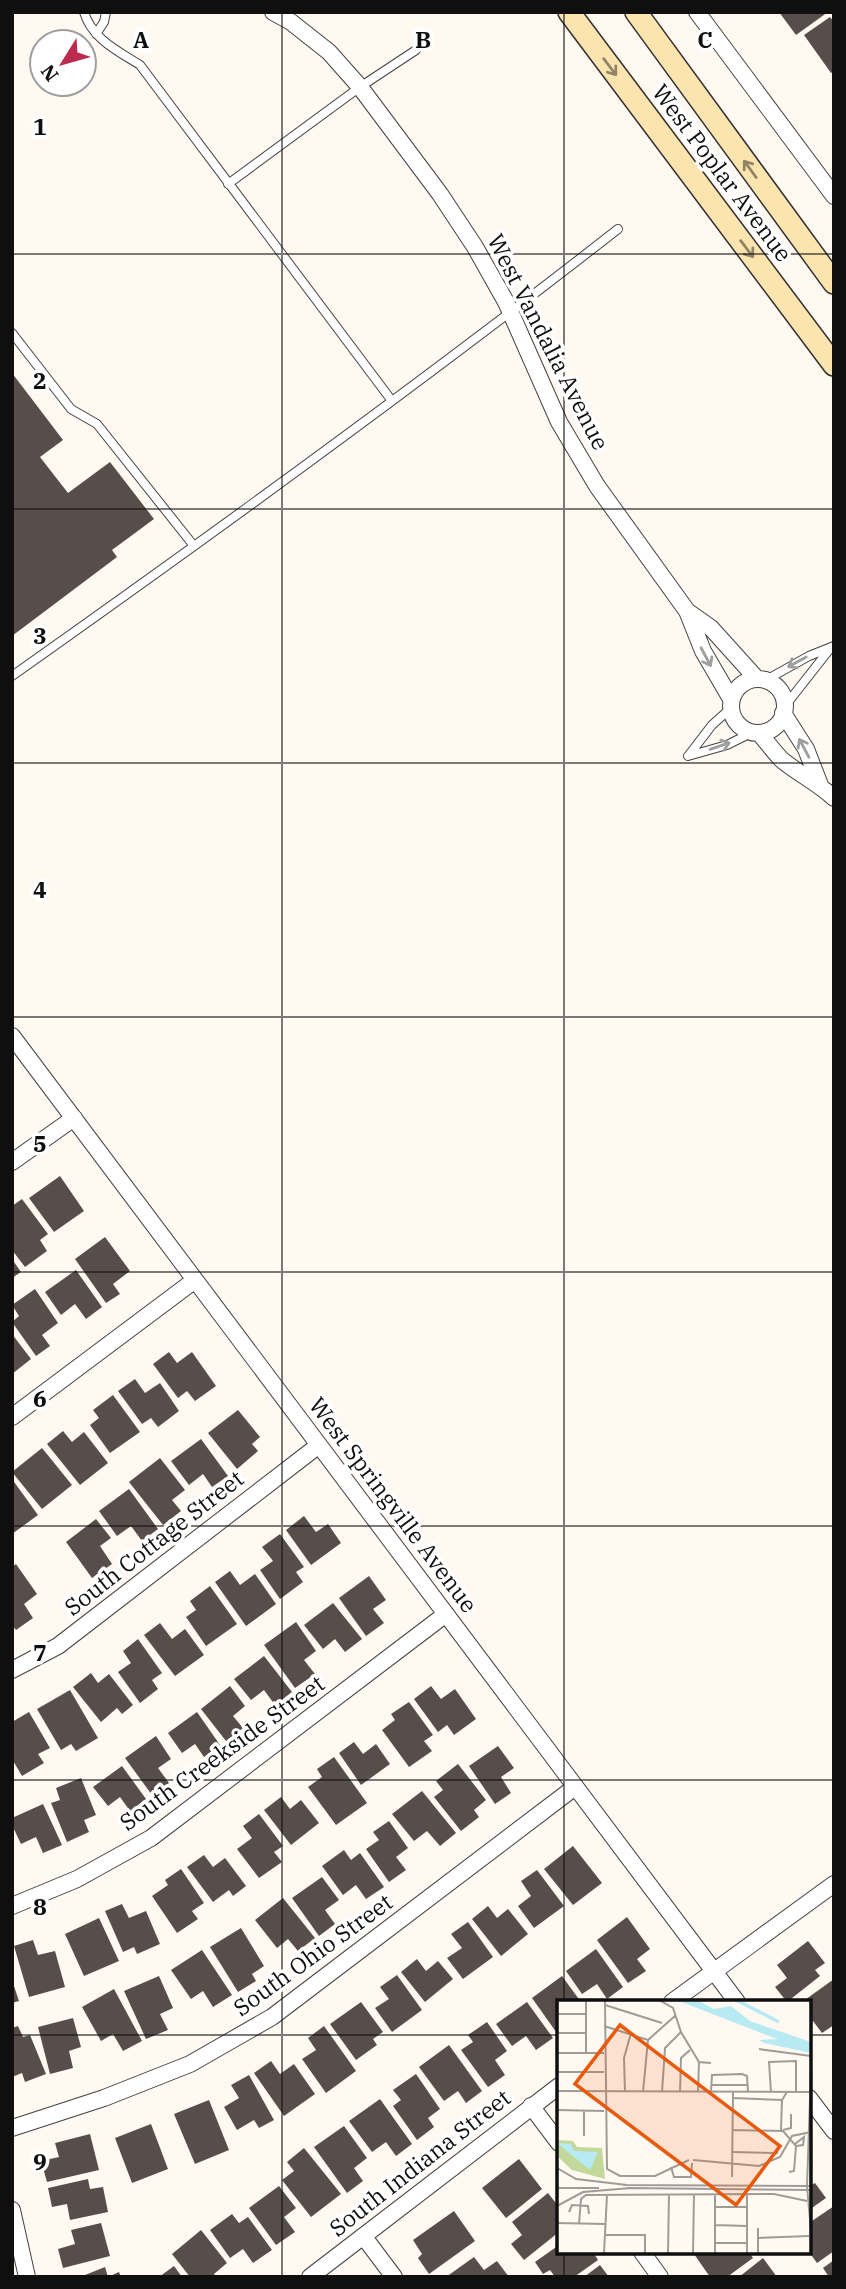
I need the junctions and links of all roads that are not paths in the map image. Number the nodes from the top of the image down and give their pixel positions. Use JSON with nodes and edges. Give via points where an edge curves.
{"nodes":[{"id":1,"x":84,"y":12,"type":"edge"},
{"id":2,"x":106,"y":12,"type":"edge"},
{"id":3,"x":273,"y":12,"type":"edge"},
{"id":4,"x":569,"y":12,"type":"edge"},
{"id":5,"x":636,"y":12,"type":"edge"},
{"id":6,"x":697,"y":12,"type":"edge"},
{"id":7,"x":92,"y":28,"type":"edge"},
{"id":8,"x":98,"y":31,"type":"edge"},
{"id":9,"x":98,"y":35,"type":"edge"},
{"id":10,"x":416,"y":50,"type":"dead end"},
{"id":11,"x":360,"y":87,"type":"junction"},
{"id":12,"x":228,"y":184,"type":"junction"},
{"id":13,"x":834,"y":196,"type":"edge"},
{"id":14,"x":618,"y":229,"type":"dead end"},
{"id":15,"x":834,"y":283,"type":"edge"},
{"id":16,"x":510,"y":313,"type":"junction"},
{"id":17,"x":12,"y":333,"type":"edge"},
{"id":18,"x":834,"y":365,"type":"edge"},
{"id":19,"x":392,"y":401,"type":"junction"},
{"id":20,"x":194,"y":546,"type":"junction"},
{"id":21,"x":687,"y":611,"type":"junction"},
{"id":22,"x":832,"y":648,"type":"edge"},
{"id":23,"x":12,"y":676,"type":"edge"},
{"id":24,"x":761,"y":679,"type":"junction"},
{"id":25,"x":731,"y":704,"type":"junction"},
{"id":26,"x":784,"y":710,"type":"junction"},
{"id":27,"x":755,"y":733,"type":"junction"},
{"id":28,"x":820,"y":785,"type":"junction"},
{"id":29,"x":834,"y":798,"type":"edge"},
{"id":30,"x":12,"y":1036,"type":"edge"},
{"id":31,"x":74,"y":1118,"type":"junction"},
{"id":32,"x":12,"y":1162,"type":"edge"},
{"id":33,"x":195,"y":1280,"type":"junction"},
{"id":34,"x":12,"y":1418,"type":"edge"},
{"id":35,"x":319,"y":1445,"type":"junction"},
{"id":36,"x":446,"y":1614,"type":"junction"},
{"id":37,"x":12,"y":1670,"type":"edge"},
{"id":38,"x":575,"y":1787,"type":"junction"},
{"id":39,"x":834,"y":1884,"type":"edge"},
{"id":40,"x":12,"y":1906,"type":"edge"},
{"id":41,"x":714,"y":1971,"type":"junction"},
{"id":42,"x":675,"y":2000,"type":"edge"},
{"id":43,"x":736,"y":2000,"type":"edge"},
{"id":44,"x":557,"y":2087,"type":"edge"},
{"id":45,"x":811,"y":2101,"type":"edge"},
{"id":46,"x":531,"y":2106,"type":"junction"},
{"id":47,"x":12,"y":2128,"type":"edge"},
{"id":48,"x":834,"y":2131,"type":"edge"},
{"id":49,"x":557,"y":2140,"type":"edge"},
{"id":50,"x":12,"y":2210,"type":"edge"},
{"id":51,"x":364,"y":2237,"type":"junction"},
{"id":52,"x":643,"y":2254,"type":"edge"},
{"id":53,"x":27,"y":2277,"type":"edge"},
{"id":54,"x":310,"y":2277,"type":"edge"},
{"id":55,"x":394,"y":2277,"type":"edge"},
{"id":56,"x":660,"y":2277,"type":"edge"}],
"edges":[{"from":1,"to":7,"type":"lane"},
{"from":2,"to":8,"type":"lane"},
{"from":3,"to":11,"type":"street","name":"West Vandalia Avenue","via":[[329,52]]},
{"from":4,"to":18,"type":"main road","name":"West Poplar Avenue","one_way":true},
{"from":15,"to":5,"type":"main road","name":"West Poplar Avenue","one_way":true},
{"from":6,"to":13,"type":"street"},
{"from":9,"to":12,"type":"lane","via":[[140,65]]},
{"from":10,"to":11,"type":"lane"},
{"from":11,"to":12,"type":"lane"},
{"from":11,"to":16,"type":"street","name":"West Vandalia Avenue","via":[[440,194]]},
{"from":12,"to":19,"type":"lane"},
{"from":14,"to":16,"type":"lane"},
{"from":16,"to":19,"type":"lane"},
{"from":16,"to":21,"type":"street","name":"West Vandalia Avenue","via":[[559,422],[597,486]]},
{"from":17,"to":20,"type":"lane","via":[[71,408],[97,424]]},
{"from":19,"to":20,"type":"lane"},
{"from":20,"to":23,"type":"lane"},
{"from":21,"to":24,"type":"street","name":"West Vandalia Avenue","via":[[712,628]]},
{"from":21,"to":25,"type":"street","name":"West Vandalia Avenue","one_way":true},
{"from":22,"to":24,"type":"lane","one_way":true},
{"from":22,"to":26,"type":"lane"},
{"from":24,"to":25,"type":"street","via":[[741,685]]},
{"from":24,"to":26,"type":"street","via":[[780,690]]},
{"from":25,"to":27,"type":"street","via":[[738,724]]},
{"from":25,"to":27,"type":"lane","one_way":true,"via":[[688,756]]},
{"from":26,"to":27,"type":"street","via":[[774,728]]},
{"from":28,"to":26,"type":"street","one_way":true},
{"from":27,"to":28,"type":"street"},
{"from":28,"to":29,"type":"street"},
{"from":30,"to":31,"type":"street","name":"West Springville Avenue"},
{"from":31,"to":32,"type":"street"},
{"from":31,"to":33,"type":"street","name":"West Springville Avenue"},
{"from":33,"to":34,"type":"street"},
{"from":33,"to":35,"type":"street","name":"West Springville Avenue"},
{"from":35,"to":36,"type":"street","name":"West Springville Avenue"},
{"from":35,"to":37,"type":"street","name":"South Cottage Street","via":[[58,1646]]},
{"from":36,"to":38,"type":"street","name":"West Springville Avenue"},
{"from":36,"to":40,"type":"street","name":"South Creekside Street","via":[[151,1838]]},
{"from":38,"to":41,"type":"street","name":"West Springville Avenue"},
{"from":38,"to":47,"type":"street","name":"South Ohio Street","via":[[272,2017],[190,2064]]},
{"from":39,"to":41,"type":"street"},
{"from":41,"to":42,"type":"street"},
{"from":41,"to":43,"type":"street","name":"West Springville Avenue"},
{"from":44,"to":46,"type":"street","name":"South Indiana Street"},
{"from":45,"to":48,"type":"street"},
{"from":46,"to":49,"type":"street"},
{"from":46,"to":51,"type":"street","name":"South Indiana Street"},
{"from":50,"to":53,"type":"street"},
{"from":51,"to":54,"type":"street","name":"South Indiana Street"},
{"from":51,"to":55,"type":"street"},
{"from":52,"to":56,"type":"street"}]}
